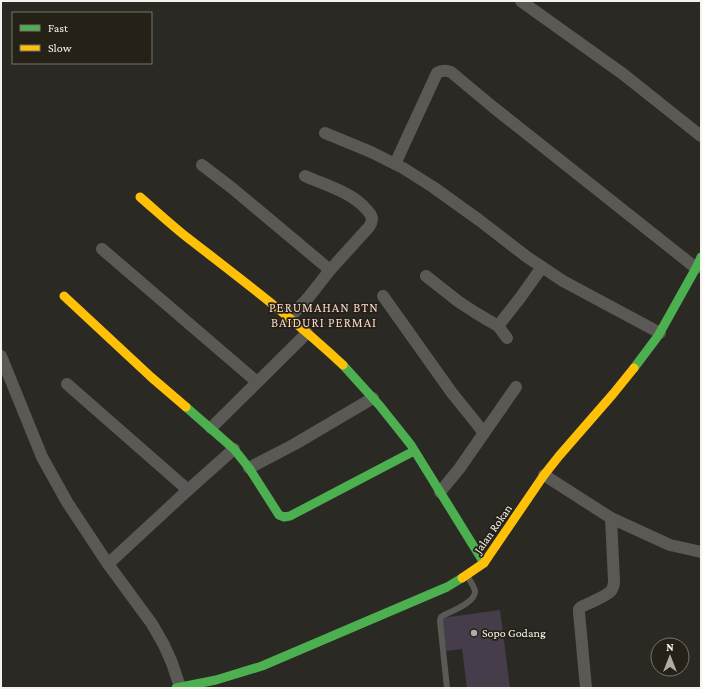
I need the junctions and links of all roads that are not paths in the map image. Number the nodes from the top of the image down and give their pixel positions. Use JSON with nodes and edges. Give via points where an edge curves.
{"nodes":[{"id":1,"x":522,"y":1,"type":"edge"},
{"id":2,"x":324,"y":133,"type":"dead end"},
{"id":3,"x":701,"y":136,"type":"edge"},
{"id":4,"x":395,"y":164,"type":"junction"},
{"id":5,"x":202,"y":165,"type":"dead end"},
{"id":6,"x":304,"y":176,"type":"dead end"},
{"id":7,"x":140,"y":197,"type":"dead end"},
{"id":8,"x":102,"y":249,"type":"dead end"},
{"id":9,"x":699,"y":263,"type":"edge"},
{"id":10,"x":542,"y":267,"type":"junction"},
{"id":11,"x":330,"y":270,"type":"junction"},
{"id":12,"x":426,"y":276,"type":"dead end"},
{"id":13,"x":64,"y":296,"type":"dead end"},
{"id":14,"x":383,"y":296,"type":"dead end"},
{"id":15,"x":289,"y":318,"type":"junction"},
{"id":16,"x":498,"y":326,"type":"junction"},
{"id":17,"x":307,"y":333,"type":"junction"},
{"id":18,"x":660,"y":333,"type":"junction"},
{"id":19,"x":507,"y":338,"type":"dead end"},
{"id":20,"x":1,"y":356,"type":"edge"},
{"id":21,"x":257,"y":382,"type":"junction"},
{"id":22,"x":67,"y":384,"type":"dead end"},
{"id":23,"x":516,"y":387,"type":"dead end"},
{"id":24,"x":373,"y":398,"type":"junction"},
{"id":25,"x":211,"y":428,"type":"junction"},
{"id":26,"x":484,"y":433,"type":"junction"},
{"id":27,"x":234,"y":448,"type":"junction"},
{"id":28,"x":414,"y":451,"type":"junction"},
{"id":29,"x":249,"y":468,"type":"junction"},
{"id":30,"x":544,"y":475,"type":"junction"},
{"id":31,"x":188,"y":490,"type":"junction"},
{"id":32,"x":440,"y":492,"type":"junction"},
{"id":33,"x":611,"y":518,"type":"junction"},
{"id":34,"x":701,"y":552,"type":"edge"},
{"id":35,"x":484,"y":563,"type":"junction"},
{"id":36,"x":108,"y":564,"type":"junction"},
{"id":37,"x":467,"y":575,"type":"junction"},
{"id":38,"x":178,"y":688,"type":"edge"},
{"id":39,"x":447,"y":688,"type":"edge"},
{"id":40,"x":586,"y":688,"type":"edge"}],
"edges":[{"from":1,"to":3,"type":"street","via":[[623,74]]},
{"from":2,"to":4,"type":"street"},
{"from":4,"to":9,"type":"street","via":[[437,73],[448,70],[492,107]]},
{"from":4,"to":10,"type":"street","via":[[433,187]]},
{"from":5,"to":11,"type":"street"},
{"from":6,"to":11,"type":"street","via":[[357,200],[372,217],[369,227]]},
{"from":7,"to":15,"type":"street"},
{"from":8,"to":21,"type":"street"},
{"from":9,"to":18,"type":"street","name":"Jalan Rokan"},
{"from":10,"to":16,"type":"street"},
{"from":10,"to":18,"type":"street"},
{"from":11,"to":15,"type":"street"},
{"from":12,"to":16,"type":"street","via":[[459,302]]},
{"from":13,"to":25,"type":"street","via":[[151,377]]},
{"from":14,"to":26,"type":"street","via":[[452,393]]},
{"from":15,"to":17,"type":"street"},
{"from":16,"to":19,"type":"street"},
{"from":17,"to":21,"type":"street"},
{"from":17,"to":24,"type":"street","via":[[344,366]]},
{"from":18,"to":30,"type":"street","name":"Jalan Rokan","via":[[635,368]]},
{"from":20,"to":36,"type":"street","via":[[42,457],[67,502]]},
{"from":21,"to":25,"type":"street"},
{"from":22,"to":31,"type":"street"},
{"from":23,"to":26,"type":"street"},
{"from":24,"to":28,"type":"street"},
{"from":24,"to":29,"type":"street"},
{"from":25,"to":27,"type":"street"},
{"from":26,"to":32,"type":"street"},
{"from":27,"to":29,"type":"street"},
{"from":27,"to":31,"type":"street"},
{"from":28,"to":29,"type":"street","via":[[285,517],[279,515]]},
{"from":28,"to":32,"type":"street"},
{"from":30,"to":33,"type":"street"},
{"from":30,"to":35,"type":"street","name":"Jalan Rokan"},
{"from":31,"to":36,"type":"street"},
{"from":32,"to":35,"type":"street"},
{"from":33,"to":34,"type":"street","via":[[670,545]]},
{"from":33,"to":40,"type":"street","via":[[613,587],[606,594],[581,608],[579,612]]},
{"from":35,"to":37,"type":"street","name":"Jalan Rokan"},
{"from":36,"to":38,"type":"street","via":[[152,624],[164,645]]},
{"from":37,"to":38,"type":"street","name":"Jalan Rokan","via":[[447,587],[262,666]]},
{"from":37,"to":39,"type":"lane","via":[[475,591],[473,598],[441,617],[440,621]]}]}
